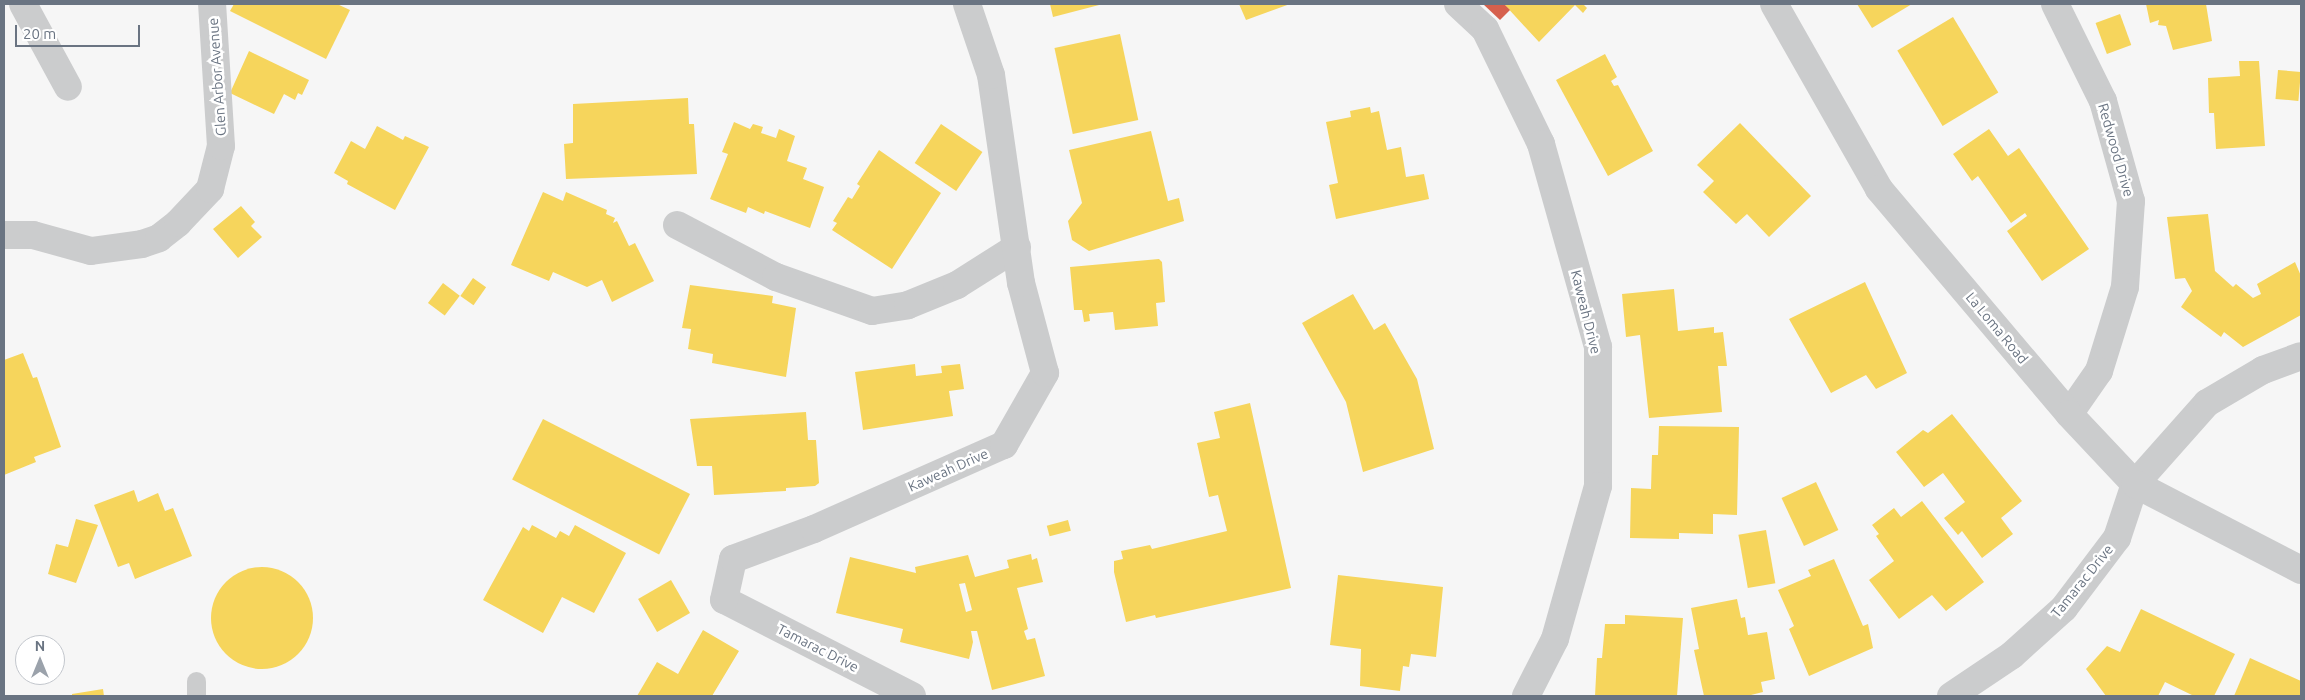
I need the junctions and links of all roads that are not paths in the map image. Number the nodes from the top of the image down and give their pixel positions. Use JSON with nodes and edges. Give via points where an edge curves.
{"nodes":[{"id":1,"x":23,"y":4,"type":"edge"},
{"id":2,"x":212,"y":4,"type":"edge"},
{"id":3,"x":967,"y":4,"type":"edge"},
{"id":4,"x":1458,"y":4,"type":"edge"},
{"id":5,"x":1774,"y":4,"type":"edge"},
{"id":6,"x":2055,"y":4,"type":"edge"},
{"id":7,"x":68,"y":87,"type":"dead end"},
{"id":8,"x":677,"y":225,"type":"dead end"},
{"id":9,"x":4,"y":235,"type":"edge"},
{"id":10,"x":1017,"y":246,"type":"junction"},
{"id":11,"x":2301,"y":356,"type":"edge"},
{"id":12,"x":2069,"y":414,"type":"junction"},
{"id":13,"x":2135,"y":484,"type":"junction"},
{"id":14,"x":2301,"y":570,"type":"edge"},
{"id":15,"x":724,"y":600,"type":"joint"},
{"id":16,"x":912,"y":696,"type":"edge"},
{"id":17,"x":1526,"y":696,"type":"edge"},
{"id":18,"x":1951,"y":696,"type":"edge"}],
"edges":[{"from":1,"to":7,"type":"street"},
{"from":2,"to":9,"type":"street","name":"Glen Arbor Avenue","via":[[221,146],[210,189],[160,238],[142,244],[91,251],[33,235]]},
{"from":3,"to":10,"type":"street","name":"Kaweah Drive","via":[[991,75]]},
{"from":4,"to":17,"type":"street","name":"Kaweah Drive","via":[[1485,29],[1541,144],[1598,347],[1598,486],[1555,639]]},
{"from":5,"to":12,"type":"street","name":"La Loma Road","via":[[1879,189]]},
{"from":6,"to":12,"type":"street","name":"Redwood Drive","via":[[2103,101],[2130,202],[2125,287],[2099,371]]},
{"from":8,"to":10,"type":"street","via":[[776,277],[872,311],[908,305],[957,285]]},
{"from":10,"to":15,"type":"street","name":"Kaweah Drive","via":[[1021,282],[1045,373],[1004,445],[814,529],[733,559]]},
{"from":11,"to":13,"type":"street","name":"Tamarac Drive","via":[[2263,370],[2207,403]]},
{"from":12,"to":13,"type":"street","name":"La Loma Road"},
{"from":13,"to":14,"type":"street","name":"La Loma Road"},
{"from":13,"to":18,"type":"street","name":"Tamarac Drive","via":[[2117,538],[2064,608],[2012,655]]},
{"from":15,"to":16,"type":"street","name":"Tamarac Drive"}]}
